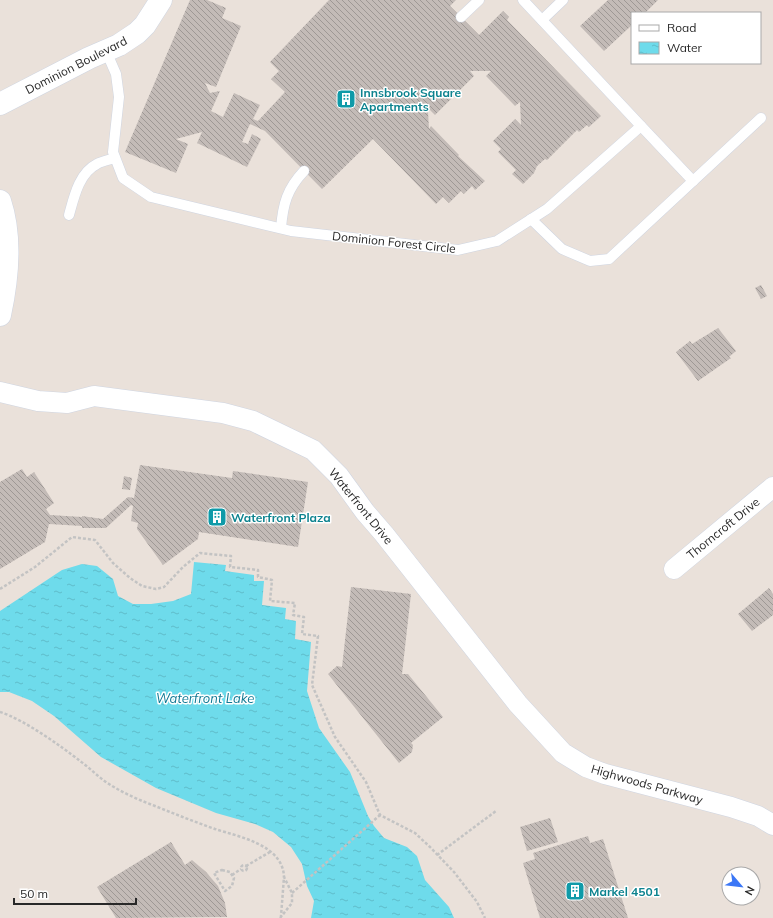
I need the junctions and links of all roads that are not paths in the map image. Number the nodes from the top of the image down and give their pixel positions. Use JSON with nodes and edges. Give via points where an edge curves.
{"nodes":[{"id":1,"x":161,"y":0,"type":"edge"},
{"id":2,"x":479,"y":0,"type":"edge"},
{"id":3,"x":523,"y":0,"type":"edge"},
{"id":4,"x":564,"y":0,"type":"edge"},
{"id":5,"x":461,"y":17,"type":"dead end"},
{"id":6,"x":542,"y":20,"type":"junction"},
{"id":7,"x":106,"y":51,"type":"junction"},
{"id":8,"x":0,"y":104,"type":"edge"},
{"id":9,"x":761,"y":118,"type":"dead end"},
{"id":10,"x":641,"y":126,"type":"junction"},
{"id":11,"x":115,"y":158,"type":"junction"},
{"id":12,"x":304,"y":171,"type":"dead end"},
{"id":13,"x":693,"y":181,"type":"junction"},
{"id":14,"x":0,"y":201,"type":"edge"},
{"id":15,"x":69,"y":215,"type":"dead end"},
{"id":16,"x":531,"y":220,"type":"junction"},
{"id":17,"x":280,"y":228,"type":"junction"},
{"id":18,"x":0,"y":315,"type":"edge"},
{"id":19,"x":0,"y":392,"type":"edge"},
{"id":20,"x":773,"y":487,"type":"edge"},
{"id":21,"x":674,"y":569,"type":"dead end"},
{"id":22,"x":518,"y":704,"type":"joint"},
{"id":23,"x":773,"y":825,"type":"edge"}],
"edges":[{"from":1,"to":7,"type":"street","name":"Dominion Boulevard","via":[[146,24],[119,45]]},
{"from":2,"to":5,"type":"lane"},
{"from":3,"to":6,"type":"lane"},
{"from":4,"to":6,"type":"lane"},
{"from":6,"to":10,"type":"lane"},
{"from":7,"to":8,"type":"street","name":"Dominion Boulevard"},
{"from":7,"to":11,"type":"lane","name":"Dominion Forest Circle","via":[[116,74],[119,97],[113,152]]},
{"from":9,"to":13,"type":"lane"},
{"from":10,"to":13,"type":"lane"},
{"from":10,"to":16,"type":"lane","name":"Dominion Forest Circle","via":[[547,209]]},
{"from":11,"to":15,"type":"lane","via":[[97,164],[87,171],[75,193]]},
{"from":11,"to":17,"type":"lane","name":"Dominion Forest Circle","via":[[123,178],[152,197]]},
{"from":12,"to":17,"type":"lane","via":[[293,182],[283,206]]},
{"from":13,"to":16,"type":"lane","via":[[608,259],[590,261],[562,249]]},
{"from":14,"to":18,"type":"street","via":[[7,240],[7,262],[5,293]]},
{"from":16,"to":17,"type":"lane","name":"Dominion Forest Circle","via":[[497,242],[458,250]]},
{"from":19,"to":22,"type":"street","name":"Waterfront Drive","via":[[38,401],[67,403],[94,396],[223,413],[253,421],[312,450],[339,476]]},
{"from":20,"to":21,"type":"street","name":"Thorncroft Drive"},
{"from":22,"to":23,"type":"street","name":"Highwoods Parkway","via":[[563,753],[586,767],[731,807],[758,816]]}]}
